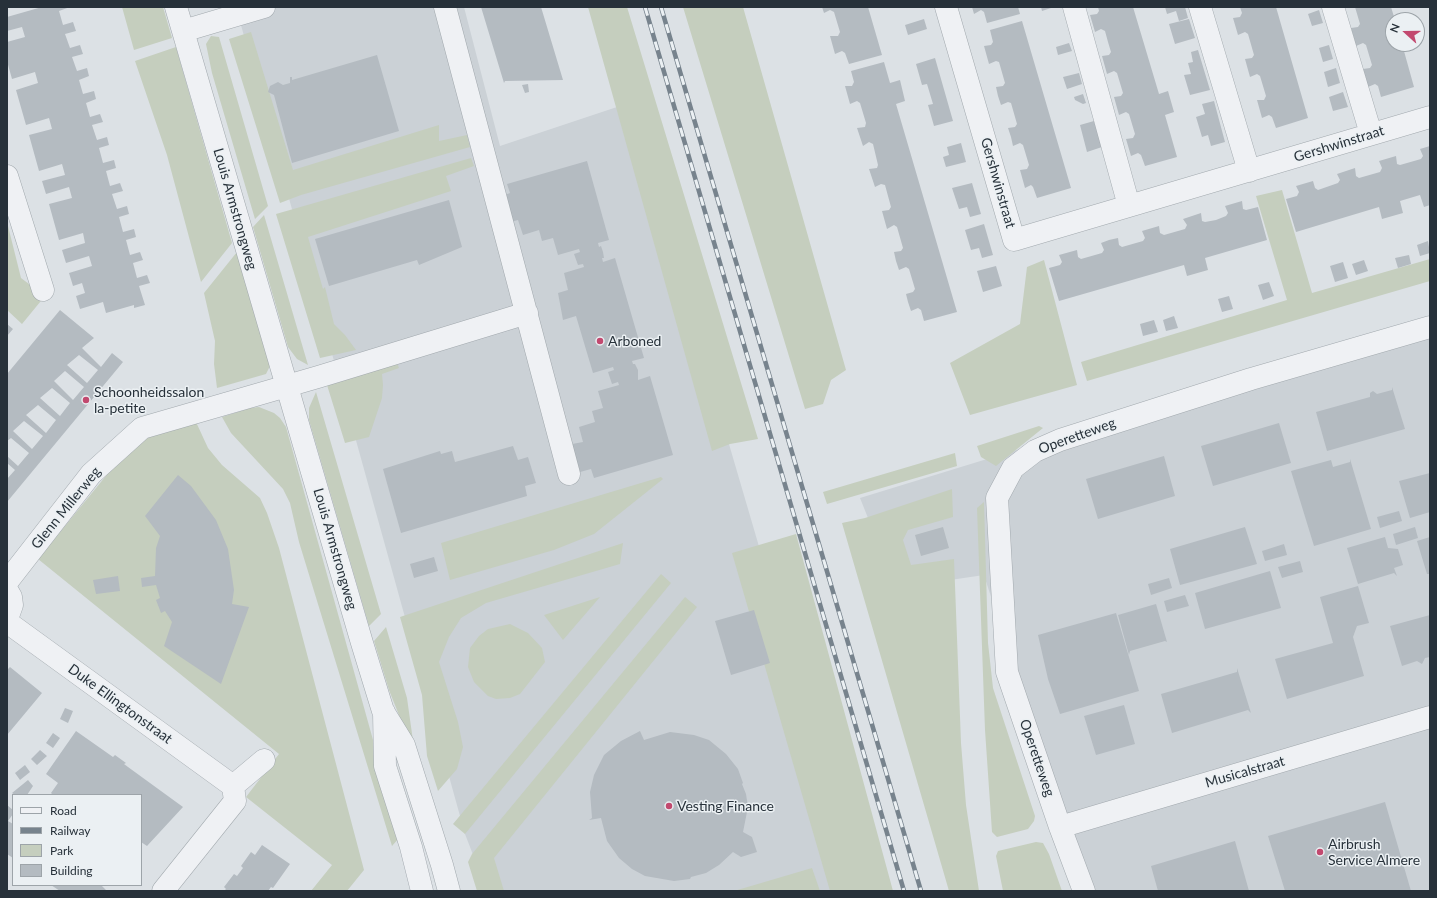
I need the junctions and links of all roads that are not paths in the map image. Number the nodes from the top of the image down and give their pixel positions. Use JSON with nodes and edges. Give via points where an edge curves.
{"nodes":[{"id":1,"x":176,"y":7,"type":"edge"},
{"id":2,"x":264,"y":7,"type":"edge"},
{"id":3,"x":445,"y":7,"type":"edge"},
{"id":4,"x":946,"y":7,"type":"edge"},
{"id":5,"x":1074,"y":7,"type":"edge"},
{"id":6,"x":1200,"y":7,"type":"edge"},
{"id":7,"x":1333,"y":7,"type":"edge"},
{"id":8,"x":183,"y":31,"type":"junction"},
{"id":9,"x":1430,"y":117,"type":"edge"},
{"id":10,"x":1371,"y":134,"type":"junction"},
{"id":11,"x":1249,"y":171,"type":"junction"},
{"id":12,"x":7,"y":176,"type":"edge"},
{"id":13,"x":1129,"y":206,"type":"junction"},
{"id":14,"x":43,"y":290,"type":"dead end"},
{"id":15,"x":526,"y":313,"type":"junction"},
{"id":16,"x":1430,"y":327,"type":"edge"},
{"id":17,"x":288,"y":386,"type":"junction"},
{"id":18,"x":569,"y":474,"type":"dead end"},
{"id":19,"x":7,"y":582,"type":"edge"},
{"id":20,"x":7,"y":590,"type":"edge"},
{"id":21,"x":7,"y":619,"type":"edge"},
{"id":22,"x":7,"y":622,"type":"edge"},
{"id":23,"x":384,"y":711,"type":"junction"},
{"id":24,"x":1430,"y":717,"type":"edge"},
{"id":25,"x":264,"y":760,"type":"dead end"},
{"id":26,"x":233,"y":786,"type":"junction"},
{"id":27,"x":1060,"y":827,"type":"junction"},
{"id":28,"x":163,"y":891,"type":"edge"},
{"id":29,"x":422,"y":891,"type":"edge"},
{"id":30,"x":449,"y":891,"type":"edge"},
{"id":31,"x":1084,"y":891,"type":"edge"}],
"edges":[{"from":1,"to":8,"type":"street","name":"Louis Armstrongweg"},
{"from":2,"to":8,"type":"street"},
{"from":3,"to":15,"type":"street"},
{"from":4,"to":13,"type":"street","name":"Gershwinstraat","via":[[1014,240]]},
{"from":5,"to":13,"type":"street"},
{"from":6,"to":11,"type":"street"},
{"from":7,"to":10,"type":"street"},
{"from":8,"to":17,"type":"street","name":"Louis Armstrongweg"},
{"from":9,"to":10,"type":"street","name":"Gershwinstraat"},
{"from":10,"to":11,"type":"street","name":"Gershwinstraat"},
{"from":11,"to":13,"type":"street","name":"Gershwinstraat"},
{"from":12,"to":14,"type":"street"},
{"from":15,"to":17,"type":"street"},
{"from":15,"to":18,"type":"street"},
{"from":16,"to":27,"type":"street","name":"Operetteweg","via":[[1251,379],[1060,440],[1035,450],[1013,468],[997,498],[1007,672]]},
{"from":17,"to":19,"type":"street","name":"Glenn Millerweg","via":[[142,428],[91,474]]},
{"from":17,"to":23,"type":"street","name":"Louis Armstrongweg"},
{"from":20,"to":21,"type":"street","via":[[12,605]]},
{"from":22,"to":26,"type":"street","name":"Duke Ellingtonstraat"},
{"from":23,"to":29,"type":"street","name":"Louis Armstrongweg","via":[[385,766]]},
{"from":23,"to":30,"type":"street","name":"Louis Armstrongweg","via":[[404,745]]},
{"from":24,"to":27,"type":"street","name":"Musicalstraat"},
{"from":25,"to":26,"type":"street"},
{"from":26,"to":28,"type":"street","via":[[235,801]]},
{"from":27,"to":31,"type":"street","name":"Operetteweg"}]}
